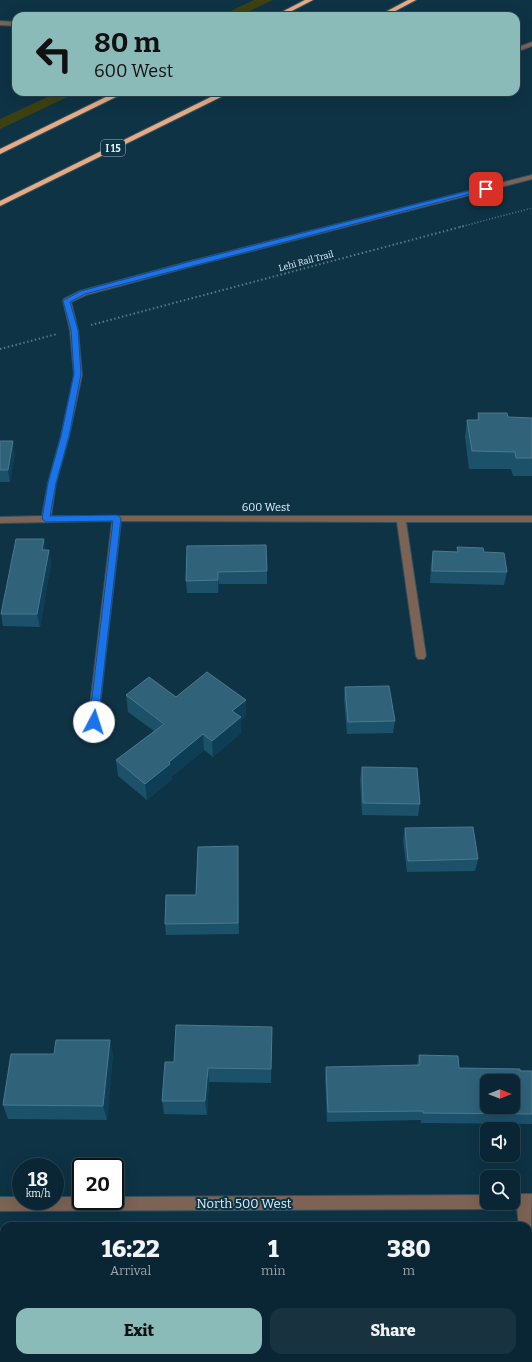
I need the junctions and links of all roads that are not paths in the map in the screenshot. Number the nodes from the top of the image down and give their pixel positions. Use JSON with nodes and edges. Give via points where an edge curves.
{"nodes":[{"id":1,"x":310,"y":0,"type":"edge"},
{"id":2,"x":413,"y":0,"type":"edge"},
{"id":3,"x":285,"y":12,"type":"edge"},
{"id":4,"x":389,"y":12,"type":"edge"},
{"id":5,"x":0,"y":23,"type":"edge"},
{"id":6,"x":12,"y":24,"type":"edge"},
{"id":7,"x":531,"y":44,"type":"edge"},
{"id":8,"x":520,"y":48,"type":"edge"},
{"id":9,"x":114,"y":96,"type":"edge"},
{"id":10,"x":219,"y":96,"type":"edge"},
{"id":11,"x":0,"y":152,"type":"edge"},
{"id":12,"x":532,"y":177,"type":"edge"},
{"id":13,"x":0,"y":204,"type":"edge"},
{"id":14,"x":117,"y":518,"type":"junction"},
{"id":15,"x":46,"y":519,"type":"junction"},
{"id":16,"x":532,"y":519,"type":"edge"},
{"id":17,"x":0,"y":520,"type":"edge"},
{"id":18,"x":401,"y":520,"type":"junction"},
{"id":19,"x":421,"y":656,"type":"dead end"},
{"id":20,"x":94,"y":722,"type":"dead end"},
{"id":21,"x":523,"y":1201,"type":"edge"},
{"id":22,"x":480,"y":1202,"type":"edge"},
{"id":23,"x":0,"y":1204,"type":"edge"},
{"id":24,"x":526,"y":1222,"type":"edge"}],
"edges":[{"from":1,"to":3,"type":"highway"},
{"from":2,"to":4,"type":"highway"},
{"from":5,"to":6,"type":"street"},
{"from":7,"to":8,"type":"street"},
{"from":9,"to":11,"type":"highway"},
{"from":10,"to":13,"type":"highway","number":"I 15"},
{"from":12,"to":15,"type":"street","via":[[194,263],[83,293],[67,301],[74,330],[78,374]]},
{"from":14,"to":15,"type":"street","name":"600 West"},
{"from":14,"to":18,"type":"street","name":"600 West"},
{"from":14,"to":20,"type":"street"},
{"from":15,"to":17,"type":"street","name":"600 West"},
{"from":16,"to":18,"type":"street","name":"600 West"},
{"from":18,"to":19,"type":"street"},
{"from":21,"to":24,"type":"street"},
{"from":22,"to":23,"type":"street","name":"North 500 West"}]}
